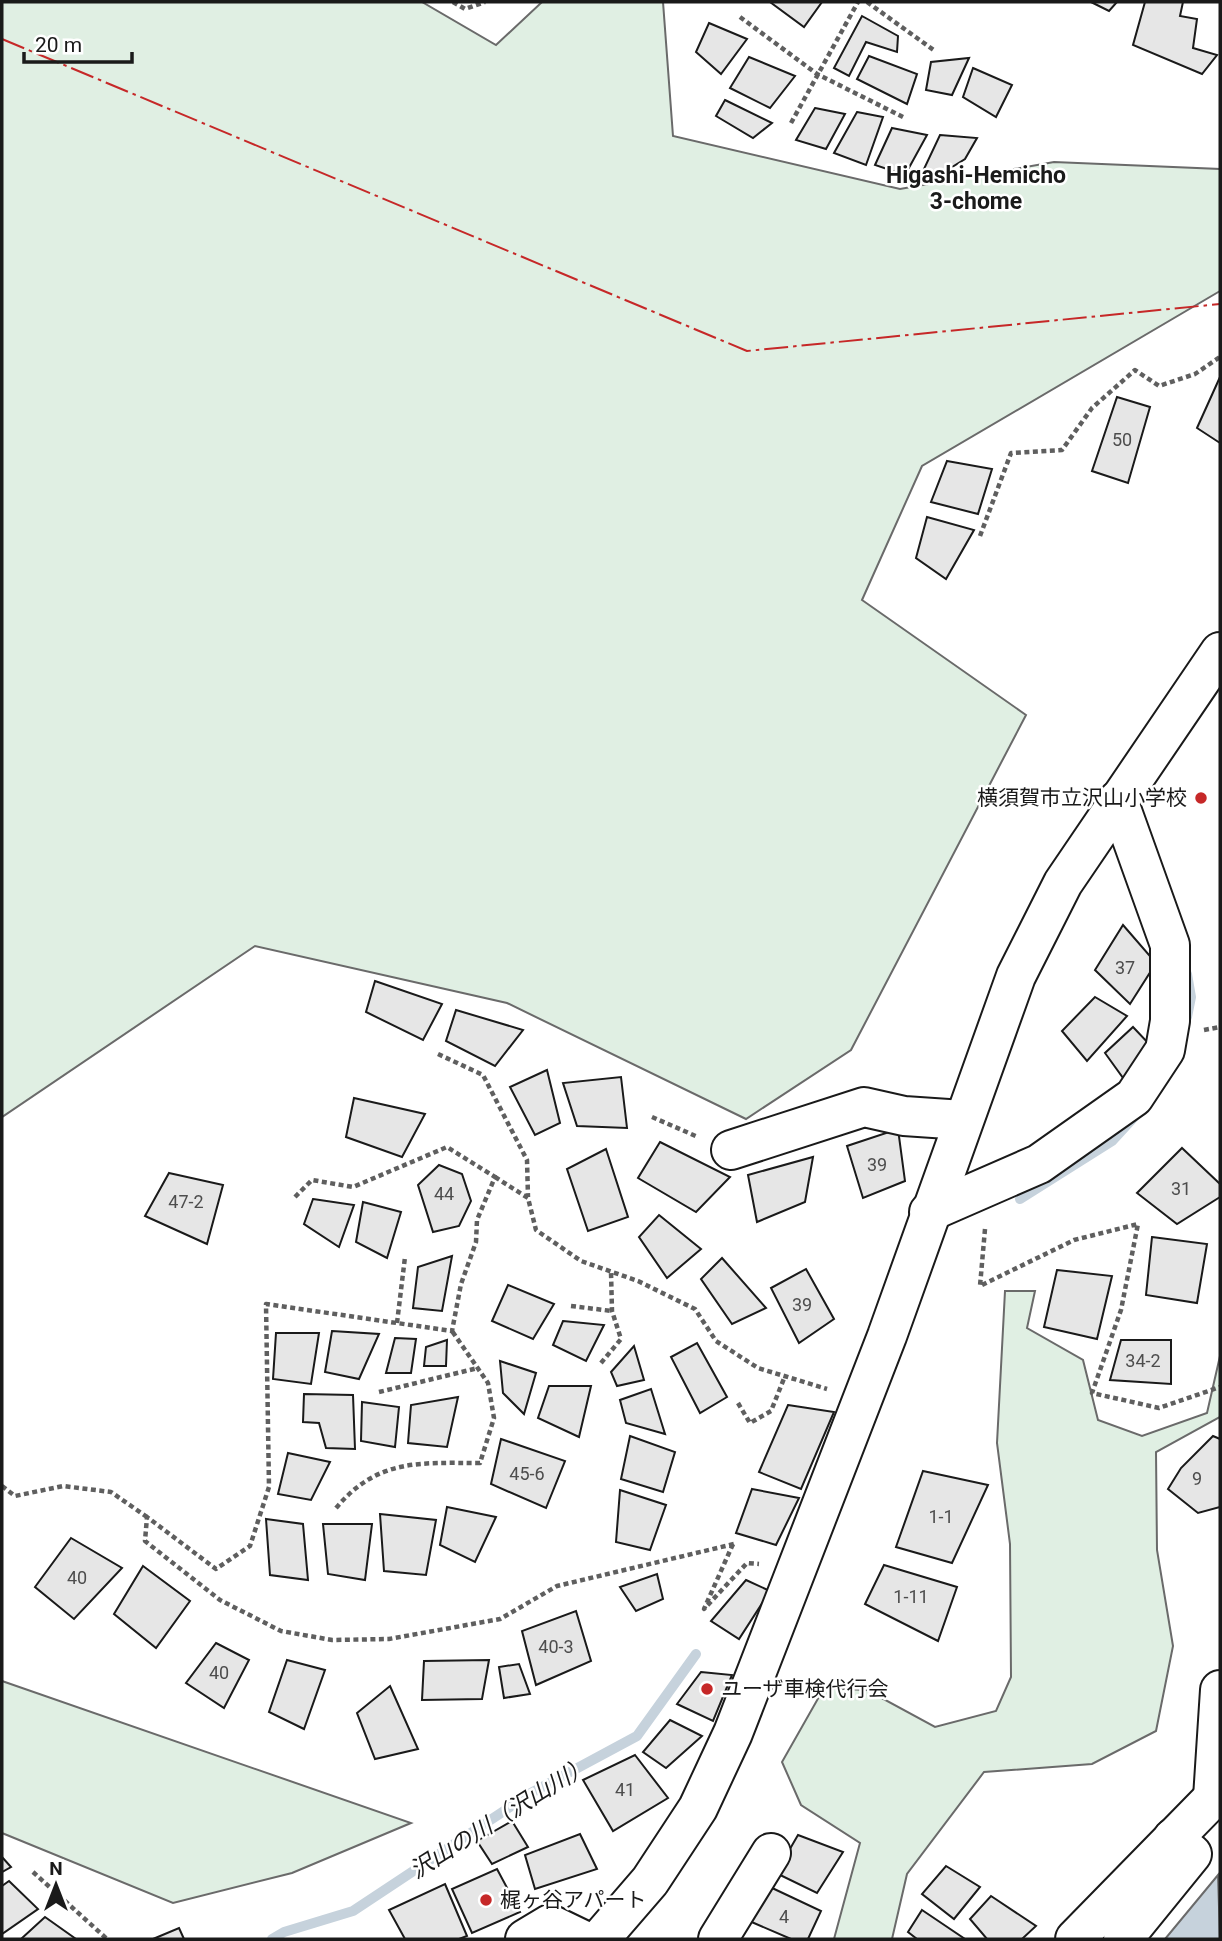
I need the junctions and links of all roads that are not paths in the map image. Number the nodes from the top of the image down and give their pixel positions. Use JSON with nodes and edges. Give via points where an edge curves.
{"nodes":[{"id":1,"x":1220,"y":652,"type":"edge"},
{"id":2,"x":1118,"y":800,"type":"junction"},
{"id":3,"x":963,"y":1120,"type":"junction"},
{"id":4,"x":731,"y":1150,"type":"road end"},
{"id":5,"x":940,"y":1208,"type":"junction"},
{"id":6,"x":1220,"y":1690,"type":"edge"},
{"id":7,"x":1217,"y":1798,"type":"edge"},
{"id":8,"x":1173,"y":1838,"type":"junction"},
{"id":9,"x":771,"y":1853,"type":"dead end"},
{"id":10,"x":525,"y":1939,"type":"edge"},
{"id":11,"x":582,"y":1939,"type":"edge"},
{"id":12,"x":600,"y":1939,"type":"edge"},
{"id":13,"x":718,"y":1939,"type":"edge"},
{"id":14,"x":1075,"y":1939,"type":"edge"},
{"id":15,"x":1124,"y":1939,"type":"edge"}],
"edges":[{"from":1,"to":2,"type":"street"},
{"from":2,"to":3,"type":"street","via":[[1063,883],[1016,976]]},
{"from":2,"to":5,"type":"street","via":[[1170,945],[1170,1021],[1165,1051],[1134,1097],[1039,1164]]},
{"from":3,"to":4,"type":"street","via":[[904,1116],[864,1107]]},
{"from":3,"to":5,"type":"street"},
{"from":5,"to":12,"type":"street","via":[[733,1733],[698,1808],[650,1881]]},
{"from":6,"to":7,"type":"street"},
{"from":7,"to":8,"type":"street"},
{"from":8,"to":14,"type":"street"},
{"from":8,"to":15,"type":"street","via":[[1192,1854]]},
{"from":9,"to":13,"type":"street"},
{"from":10,"to":11,"type":"street","via":[[550,1924]]}]}
